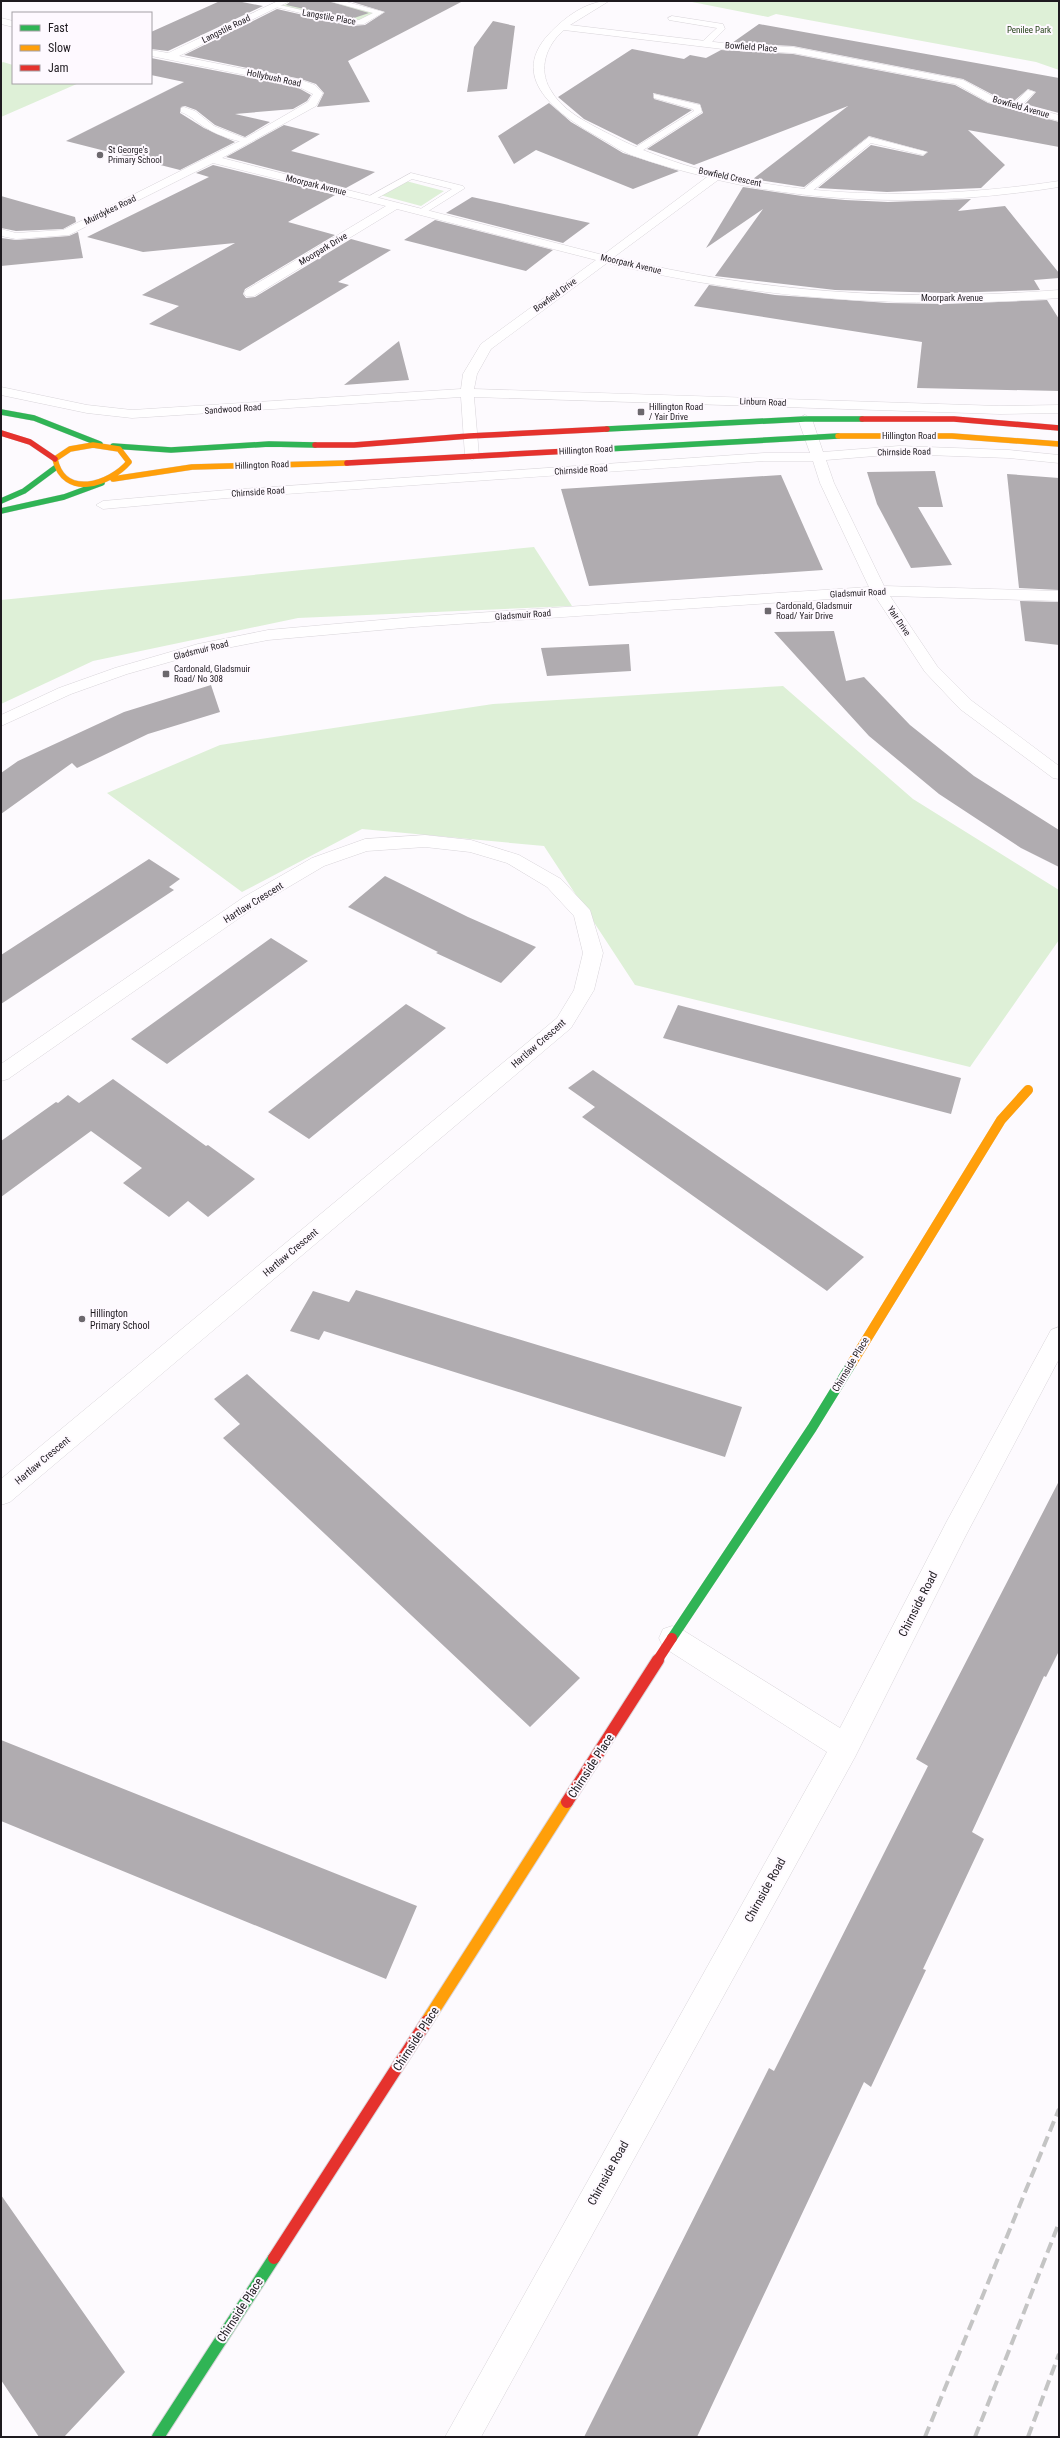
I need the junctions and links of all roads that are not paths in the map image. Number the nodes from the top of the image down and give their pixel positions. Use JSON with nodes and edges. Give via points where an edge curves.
{"nodes":[{"id":1,"x":285,"y":1,"type":"edge"},
{"id":2,"x":333,"y":1,"type":"edge"},
{"id":3,"x":604,"y":1,"type":"edge"},
{"id":4,"x":275,"y":6,"type":"junction"},
{"id":5,"x":672,"y":18,"type":"dead end"},
{"id":6,"x":561,"y":27,"type":"junction"},
{"id":7,"x":706,"y":43,"type":"junction"},
{"id":8,"x":152,"y":53,"type":"edge"},
{"id":9,"x":168,"y":57,"type":"junction"},
{"id":10,"x":939,"y":77,"type":"joint"},
{"id":11,"x":1032,"y":92,"type":"dead end"},
{"id":12,"x":657,"y":96,"type":"dead end"},
{"id":13,"x":1016,"y":106,"type":"junction"},
{"id":14,"x":184,"y":110,"type":"dead end"},
{"id":15,"x":1059,"y":118,"type":"edge"},
{"id":16,"x":248,"y":141,"type":"junction"},
{"id":17,"x":634,"y":152,"type":"junction"},
{"id":18,"x":923,"y":152,"type":"dead end"},
{"id":19,"x":212,"y":159,"type":"junction"},
{"id":20,"x":716,"y":176,"type":"junction"},
{"id":21,"x":1059,"y":184,"type":"edge"},
{"id":22,"x":808,"y":190,"type":"junction"},
{"id":23,"x":369,"y":199,"type":"junction"},
{"id":24,"x":395,"y":205,"type":"junction"},
{"id":25,"x":422,"y":212,"type":"junction"},
{"id":26,"x":1,"y":232,"type":"edge"},
{"id":27,"x":605,"y":258,"type":"junction"},
{"id":28,"x":250,"y":293,"type":"dead end"},
{"id":29,"x":1059,"y":294,"type":"edge"},
{"id":30,"x":1,"y":391,"type":"edge"},
{"id":31,"x":467,"y":393,"type":"junction"},
{"id":32,"x":1059,"y":409,"type":"edge"},
{"id":33,"x":1,"y":412,"type":"edge"},
{"id":34,"x":805,"y":419,"type":"junction"},
{"id":35,"x":1059,"y":428,"type":"edge"},
{"id":36,"x":1,"y":433,"type":"edge"},
{"id":37,"x":470,"y":436,"type":"junction"},
{"id":38,"x":810,"y":436,"type":"junction"},
{"id":39,"x":1059,"y":444,"type":"edge"},
{"id":40,"x":102,"y":445,"type":"junction"},
{"id":41,"x":113,"y":446,"type":"junction"},
{"id":42,"x":472,"y":456,"type":"junction"},
{"id":43,"x":816,"y":457,"type":"junction"},
{"id":44,"x":1059,"y":459,"type":"edge"},
{"id":45,"x":55,"y":463,"type":"junction"},
{"id":46,"x":222,"y":478,"type":"dead end"},
{"id":47,"x":113,"y":479,"type":"junction"},
{"id":48,"x":102,"y":482,"type":"junction"},
{"id":49,"x":227,"y":494,"type":"junction"},
{"id":50,"x":1,"y":501,"type":"edge"},
{"id":51,"x":103,"y":505,"type":"dead end"},
{"id":52,"x":1,"y":511,"type":"edge"},
{"id":53,"x":879,"y":591,"type":"junction"},
{"id":54,"x":1059,"y":596,"type":"edge"},
{"id":55,"x":1,"y":721,"type":"edge"},
{"id":56,"x":1059,"y":774,"type":"edge"},
{"id":57,"x":1,"y":1074,"type":"edge"},
{"id":58,"x":1028,"y":1090,"type":"dead end"},
{"id":59,"x":1059,"y":1337,"type":"edge"},
{"id":60,"x":1,"y":1494,"type":"edge"},
{"id":61,"x":672,"y":1638,"type":"junction"},
{"id":62,"x":845,"y":1747,"type":"junction"},
{"id":63,"x":158,"y":2437,"type":"edge"},
{"id":64,"x":462,"y":2437,"type":"edge"}],
"edges":[{"from":1,"to":4,"type":"street","name":"Langstile Road"},
{"from":2,"to":4,"type":"lane","name":"Langstile Place","via":[[380,12],[361,22],[351,23]]},
{"from":3,"to":6,"type":"street","name":"Bowfield Crescent"},
{"from":4,"to":9,"type":"street","name":"Langstile Road"},
{"from":5,"to":7,"type":"lane","via":[[720,26],[721,29]]},
{"from":6,"to":7,"type":"street","name":"Bowfield Place"},
{"from":6,"to":17,"type":"street","name":"Bowfield Crescent","via":[[549,39],[541,56],[539,71],[542,85],[561,109],[584,126]]},
{"from":7,"to":10,"type":"street","name":"Bowfield Place","via":[[793,50]]},
{"from":8,"to":9,"type":"street","name":"Hollybush Road"},
{"from":9,"to":16,"type":"street","name":"Hollybush Road","via":[[297,82],[311,87],[318,93],[312,104]]},
{"from":10,"to":13,"type":"street","name":"Bowfield Avenue","via":[[959,82],[992,100]]},
{"from":11,"to":13,"type":"lane"},
{"from":12,"to":17,"type":"lane","via":[[698,107],[698,112]]},
{"from":13,"to":15,"type":"street","name":"Bowfield Avenue"},
{"from":14,"to":16,"type":"lane","via":[[211,128]]},
{"from":16,"to":19,"type":"street","name":"Hollybush Road"},
{"from":17,"to":20,"type":"street","name":"Bowfield Crescent"},
{"from":18,"to":22,"type":"lane","via":[[869,140]]},
{"from":19,"to":23,"type":"street","name":"Moorpark Avenue"},
{"from":19,"to":26,"type":"street","name":"Muirdykes Road","via":[[65,232],[16,236]]},
{"from":20,"to":22,"type":"street","name":"Bowfield Crescent"},
{"from":20,"to":27,"type":"street","name":"Bowfield Drive"},
{"from":21,"to":22,"type":"street","name":"Bowfield Crescent","via":[[974,195],[901,196]]},
{"from":23,"to":24,"type":"street","name":"Moorpark Avenue"},
{"from":23,"to":25,"type":"lane","via":[[410,176],[460,188]]},
{"from":24,"to":25,"type":"street","name":"Moorpark Avenue"},
{"from":24,"to":28,"type":"street","name":"Moorpark Drive"},
{"from":25,"to":27,"type":"street","name":"Moorpark Avenue"},
{"from":27,"to":29,"type":"street","name":"Moorpark Avenue","via":[[695,278],[816,292],[968,298]]},
{"from":27,"to":31,"type":"street","name":"Bowfield Drive","via":[[486,348],[470,374]]},
{"from":30,"to":31,"type":"street","name":"Sandwood Road","via":[[87,409],[132,414]]},
{"from":31,"to":32,"type":"street","name":"Linburn Road"},
{"from":31,"to":37,"type":"street","name":"Bowfield Drive"},
{"from":33,"to":40,"type":"main road","via":[[34,418]]},
{"from":34,"to":35,"type":"main road","name":"Hillington Road","via":[[954,419]]},
{"from":34,"to":37,"type":"main road","name":"Hillington Road"},
{"from":34,"to":38,"type":"street","name":"Yair Drive"},
{"from":36,"to":45,"type":"main road","via":[[44,448]]},
{"from":37,"to":41,"type":"main road","name":"Hillington Road","via":[[354,445],[269,444],[171,450]]},
{"from":37,"to":42,"type":"street","name":"Bowfield Drive"},
{"from":38,"to":39,"type":"main road","name":"Hillington Road","via":[[952,436]]},
{"from":38,"to":42,"type":"main road","name":"Hillington Road"},
{"from":38,"to":43,"type":"street","name":"Yair Drive"},
{"from":40,"to":41,"type":"main road","name":"Hillington Road"},
{"from":40,"to":45,"type":"main road","via":[[74,448]]},
{"from":41,"to":47,"type":"main road","via":[[125,453],[129,462],[122,473]]},
{"from":42,"to":47,"type":"main road","name":"Hillington Road","via":[[402,461],[192,467]]},
{"from":43,"to":44,"type":"street","name":"Chirnside Road","via":[[899,450],[1009,454]]},
{"from":43,"to":49,"type":"street","name":"Chirnside Road","via":[[764,458]]},
{"from":43,"to":53,"type":"street","name":"Yair Drive"},
{"from":45,"to":48,"type":"main road","via":[[61,476],[76,483]]},
{"from":45,"to":50,"type":"main road","via":[[24,491]]},
{"from":46,"to":49,"type":"street"},
{"from":47,"to":48,"type":"main road","name":"Hillington Road"},
{"from":48,"to":52,"type":"main road","via":[[64,497]]},
{"from":49,"to":51,"type":"street","name":"Chirnside Road"},
{"from":53,"to":54,"type":"street","name":"Gladsmuir Road"},
{"from":53,"to":55,"type":"street","name":"Gladsmuir Road","via":[[414,622],[268,635],[198,649],[121,671],[65,691]]},
{"from":53,"to":56,"type":"street","name":"Yair Drive","via":[[931,669],[961,700],[1005,736]]},
{"from":57,"to":60,"type":"street","name":"Hartlaw Crescent","via":[[251,901],[318,862],[365,845],[425,841],[471,846],[513,859],[554,883],[583,914],[593,953],[584,990],[564,1023]]},
{"from":58,"to":61,"type":"main road","name":"Chirnside Place","via":[[1001,1120],[812,1428]]},
{"from":59,"to":62,"type":"street","name":"Chirnside Road","via":[[956,1529]]},
{"from":61,"to":62,"type":"street"},
{"from":61,"to":63,"type":"main road","name":"Chirnside Place"},
{"from":62,"to":64,"type":"street","name":"Chirnside Road"}]}
